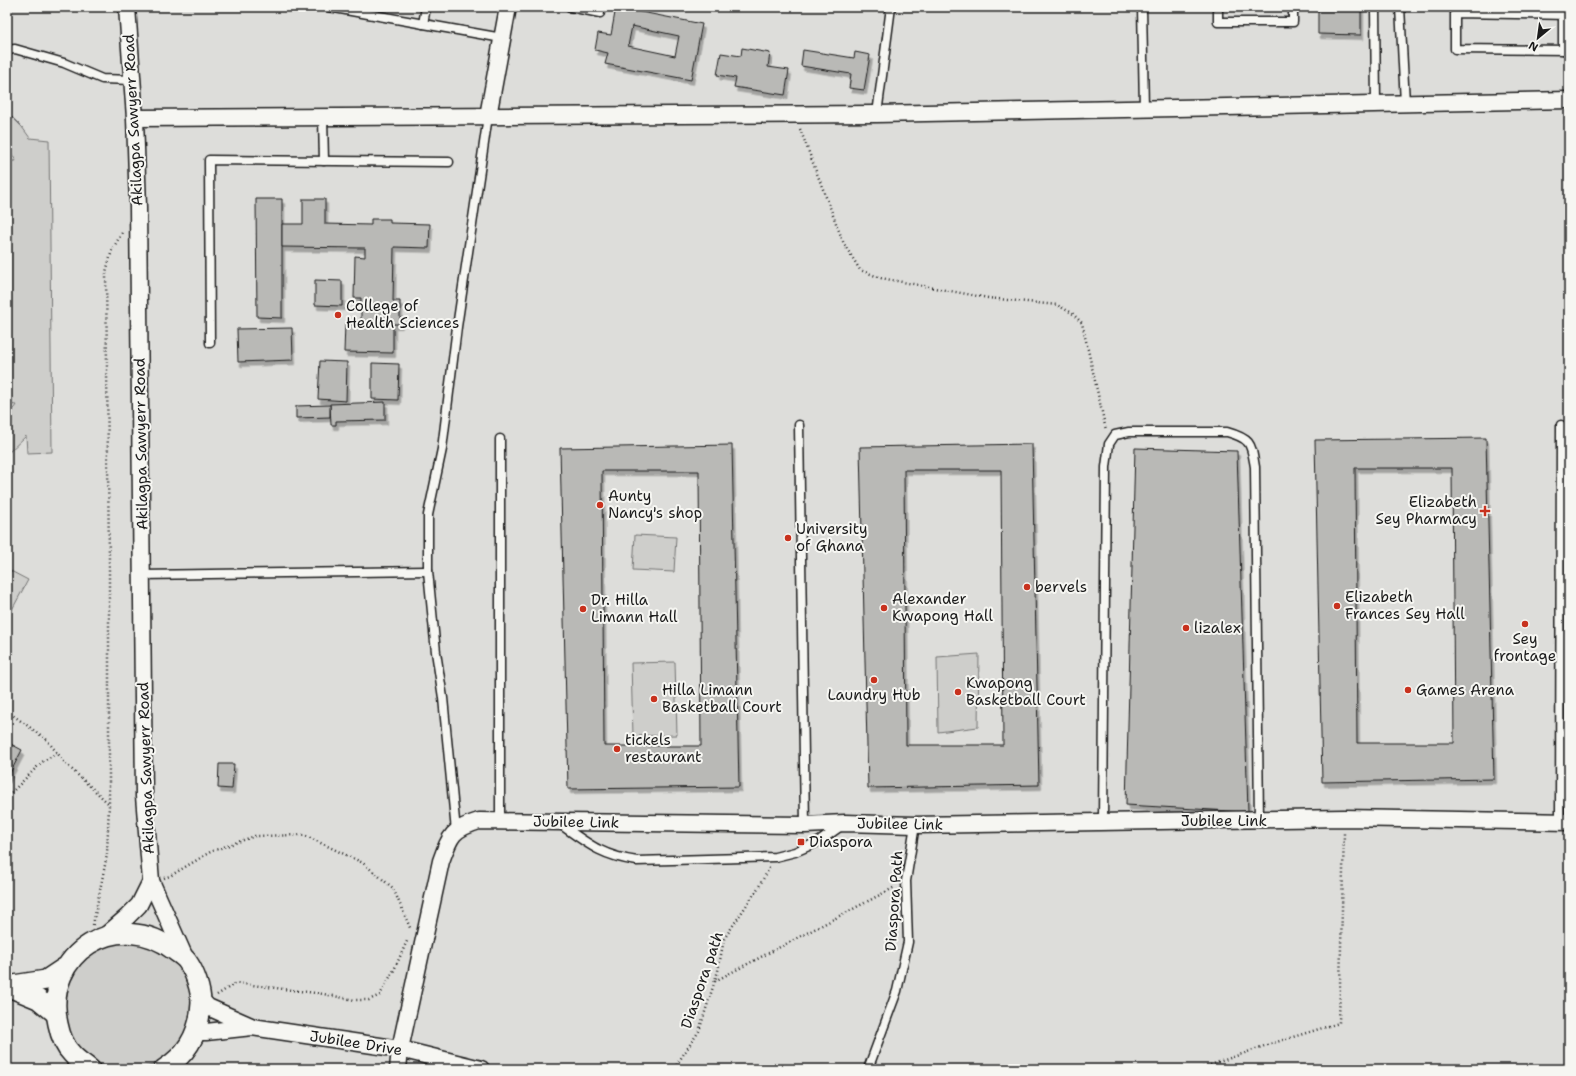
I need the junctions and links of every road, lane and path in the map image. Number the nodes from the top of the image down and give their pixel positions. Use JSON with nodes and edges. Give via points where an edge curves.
{"nodes":[{"id":1,"x":126,"y":7,"type":"edge"},
{"id":2,"x":329,"y":7,"type":"edge"},
{"id":3,"x":426,"y":7,"type":"edge"},
{"id":4,"x":508,"y":7,"type":"edge"},
{"id":5,"x":570,"y":7,"type":"edge"},
{"id":6,"x":891,"y":7,"type":"edge"},
{"id":7,"x":1142,"y":7,"type":"edge"},
{"id":8,"x":1218,"y":7,"type":"edge"},
{"id":9,"x":1293,"y":7,"type":"edge"},
{"id":10,"x":1375,"y":7,"type":"edge"},
{"id":11,"x":1400,"y":7,"type":"edge"},
{"id":12,"x":1565,"y":12,"type":"edge"},
{"id":13,"x":600,"y":13,"type":"dead end"},
{"id":14,"x":423,"y":24,"type":"junction"},
{"id":15,"x":502,"y":38,"type":"junction"},
{"id":16,"x":7,"y":50,"type":"edge"},
{"id":17,"x":1566,"y":50,"type":"edge"},
{"id":18,"x":132,"y":80,"type":"junction"},
{"id":19,"x":1569,"y":100,"type":"edge"},
{"id":20,"x":1405,"y":103,"type":"junction"},
{"id":21,"x":1376,"y":104,"type":"junction"},
{"id":22,"x":1144,"y":108,"type":"junction"},
{"id":23,"x":794,"y":114,"type":"junction"},
{"id":24,"x":877,"y":114,"type":"junction"},
{"id":25,"x":488,"y":116,"type":"junction"},
{"id":26,"x":135,"y":118,"type":"junction"},
{"id":27,"x":323,"y":118,"type":"junction"},
{"id":28,"x":324,"y":161,"type":"junction"},
{"id":29,"x":449,"y":162,"type":"dead end"},
{"id":30,"x":123,"y":232,"type":"dead end"},
{"id":31,"x":210,"y":344,"type":"dead end"},
{"id":32,"x":799,"y":425,"type":"dead end"},
{"id":33,"x":1561,"y":425,"type":"dead end"},
{"id":34,"x":500,"y":439,"type":"dead end"},
{"id":35,"x":1109,"y":444,"type":"junction"},
{"id":36,"x":428,"y":571,"type":"junction"},
{"id":37,"x":142,"y":576,"type":"junction"},
{"id":38,"x":7,"y":711,"type":"edge"},
{"id":39,"x":57,"y":753,"type":"junction"},
{"id":40,"x":7,"y":793,"type":"edge"},
{"id":41,"x":109,"y":804,"type":"junction"},
{"id":42,"x":1344,"y":818,"type":"junction"},
{"id":43,"x":500,"y":821,"type":"junction"},
{"id":44,"x":1103,"y":821,"type":"junction"},
{"id":45,"x":1259,"y":821,"type":"junction"},
{"id":46,"x":557,"y":822,"type":"junction"},
{"id":47,"x":1564,"y":822,"type":"edge"},
{"id":48,"x":845,"y":823,"type":"junction"},
{"id":49,"x":805,"y":825,"type":"junction"},
{"id":50,"x":915,"y":825,"type":"junction"},
{"id":51,"x":456,"y":831,"type":"junction"},
{"id":52,"x":775,"y":858,"type":"junction"},
{"id":53,"x":151,"y":881,"type":"junction"},
{"id":54,"x":906,"y":881,"type":"junction"},
{"id":55,"x":420,"y":933,"type":"junction"},
{"id":56,"x":97,"y":940,"type":"junction"},
{"id":57,"x":186,"y":960,"type":"junction"},
{"id":58,"x":64,"y":968,"type":"junction"},
{"id":59,"x":715,"y":981,"type":"junction"},
{"id":60,"x":7,"y":986,"type":"edge"},
{"id":61,"x":201,"y":1000,"type":"junction"},
{"id":62,"x":55,"y":1014,"type":"junction"},
{"id":63,"x":252,"y":1027,"type":"junction"},
{"id":64,"x":196,"y":1032,"type":"junction"},
{"id":65,"x":400,"y":1049,"type":"junction"},
{"id":66,"x":74,"y":1061,"type":"edge"},
{"id":67,"x":90,"y":1069,"type":"edge"},
{"id":68,"x":164,"y":1069,"type":"edge"},
{"id":69,"x":398,"y":1069,"type":"edge"},
{"id":70,"x":481,"y":1069,"type":"edge"},
{"id":71,"x":676,"y":1069,"type":"edge"},
{"id":72,"x":868,"y":1069,"type":"edge"},
{"id":73,"x":1199,"y":1069,"type":"edge"}],
"edges":[{"from":1,"to":18,"type":"street","name":"Akilagpa Sawyerr Road"},
{"from":2,"to":14,"type":"lane"},
{"from":3,"to":14,"type":"lane"},
{"from":4,"to":15,"type":"street"},
{"from":5,"to":13,"type":"lane"},
{"from":6,"to":24,"type":"lane"},
{"from":7,"to":22,"type":"lane"},
{"from":8,"to":9,"type":"lane","via":[[1218,22],[1293,22]]},
{"from":10,"to":21,"type":"lane"},
{"from":11,"to":20,"type":"lane"},
{"from":12,"to":17,"type":"lane"},
{"from":12,"to":17,"type":"lane","via":[[1455,13],[1455,49]]},
{"from":14,"to":15,"type":"lane"},
{"from":15,"to":25,"type":"street"},
{"from":16,"to":18,"type":"lane","via":[[15,48],[64,63],[102,79]]},
{"from":18,"to":26,"type":"street","name":"Akilagpa Sawyerr Road"},
{"from":19,"to":20,"type":"street"},
{"from":20,"to":21,"type":"street"},
{"from":21,"to":22,"type":"street"},
{"from":22,"to":24,"type":"street"},
{"from":23,"to":24,"type":"street"},
{"from":23,"to":25,"type":"street"},
{"from":23,"to":35,"type":"path","via":[[844,244],[860,270],[881,278],[988,298],[1056,306],[1072,313],[1082,324]]},
{"from":25,"to":27,"type":"street"},
{"from":25,"to":36,"type":"lane","via":[[442,449],[428,514]]},
{"from":26,"to":27,"type":"street"},
{"from":26,"to":37,"type":"street","name":"Akilagpa Sawyerr Road"},
{"from":27,"to":28,"type":"lane"},
{"from":28,"to":29,"type":"lane"},
{"from":28,"to":31,"type":"lane","via":[[209,160]]},
{"from":30,"to":41,"type":"path","via":[[112,250],[106,272]]},
{"from":32,"to":49,"type":"lane"},
{"from":33,"to":47,"type":"lane"},
{"from":34,"to":43,"type":"lane"},
{"from":35,"to":44,"type":"lane","via":[[1106,467]]},
{"from":35,"to":45,"type":"lane","via":[[1115,435],[1129,432],[1227,432],[1242,436],[1252,446]]},
{"from":36,"to":37,"type":"lane"},
{"from":36,"to":51,"type":"lane"},
{"from":37,"to":53,"type":"street","name":"Akilagpa Sawyerr Road","via":[[144,796]]},
{"from":38,"to":39,"type":"path","via":[[46,739]]},
{"from":39,"to":40,"type":"path","via":[[42,762],[12,792]]},
{"from":39,"to":41,"type":"path"},
{"from":41,"to":56,"type":"path","via":[[107,855]]},
{"from":42,"to":45,"type":"street","name":"Jubilee Link"},
{"from":42,"to":47,"type":"street","name":"Jubilee Link"},
{"from":42,"to":73,"type":"path","via":[[1339,1023]]},
{"from":43,"to":46,"type":"street","name":"Jubilee Link"},
{"from":43,"to":51,"type":"street","name":"Jubilee Link","via":[[478,821]]},
{"from":44,"to":45,"type":"street","name":"Jubilee Link"},
{"from":44,"to":50,"type":"street","name":"Jubilee Link"},
{"from":46,"to":49,"type":"street","name":"Jubilee Link"},
{"from":46,"to":52,"type":"lane","via":[[590,846],[619,858],[637,861]]},
{"from":48,"to":49,"type":"street","name":"Jubilee Link"},
{"from":48,"to":50,"type":"street","name":"Jubilee Link"},
{"from":48,"to":52,"type":"lane","via":[[820,841]]},
{"from":50,"to":54,"type":"lane","name":"Diaspora Path"},
{"from":51,"to":55,"type":"street","via":[[448,841]]},
{"from":52,"to":59,"type":"path","name":"Diaspora path","via":[[724,939]]},
{"from":53,"to":55,"type":"path","via":[[170,876],[212,851],[255,836],[304,835],[363,863],[393,888]]},
{"from":53,"to":56,"type":"street","via":[[128,917]]},
{"from":53,"to":57,"type":"street","name":"Akilagpa Sawyerr Road"},
{"from":54,"to":59,"type":"path"},
{"from":54,"to":72,"type":"lane","name":"Diaspora Path","via":[[908,942],[897,991]]},
{"from":55,"to":61,"type":"path","via":[[408,940],[380,995],[369,1000],[236,983],[214,997]]},
{"from":55,"to":65,"type":"street"},
{"from":56,"to":57,"type":"street","via":[[125,933],[146,935],[166,943]]},
{"from":56,"to":58,"type":"street","via":[[75,955]]},
{"from":57,"to":61,"type":"street","via":[[195,977]]},
{"from":58,"to":60,"type":"street","via":[[46,980]]},
{"from":58,"to":62,"type":"street","via":[[58,982]]},
{"from":59,"to":71,"type":"path","name":"Diaspora path","via":[[699,1031]]},
{"from":60,"to":62,"type":"street","via":[[38,999]]},
{"from":61,"to":63,"type":"street","name":"Jubilee Drive","via":[[208,1007]]},
{"from":61,"to":64,"type":"street"},
{"from":62,"to":66,"type":"street","via":[[60,1036]]},
{"from":63,"to":64,"type":"street","name":"Jubilee Drive"},
{"from":63,"to":65,"type":"street","name":"Jubilee Drive"},
{"from":64,"to":68,"type":"street","via":[[186,1050]]},
{"from":65,"to":69,"type":"street"},
{"from":65,"to":70,"type":"street","name":"Jubilee Drive"},
{"from":66,"to":67,"type":"street"}]}
